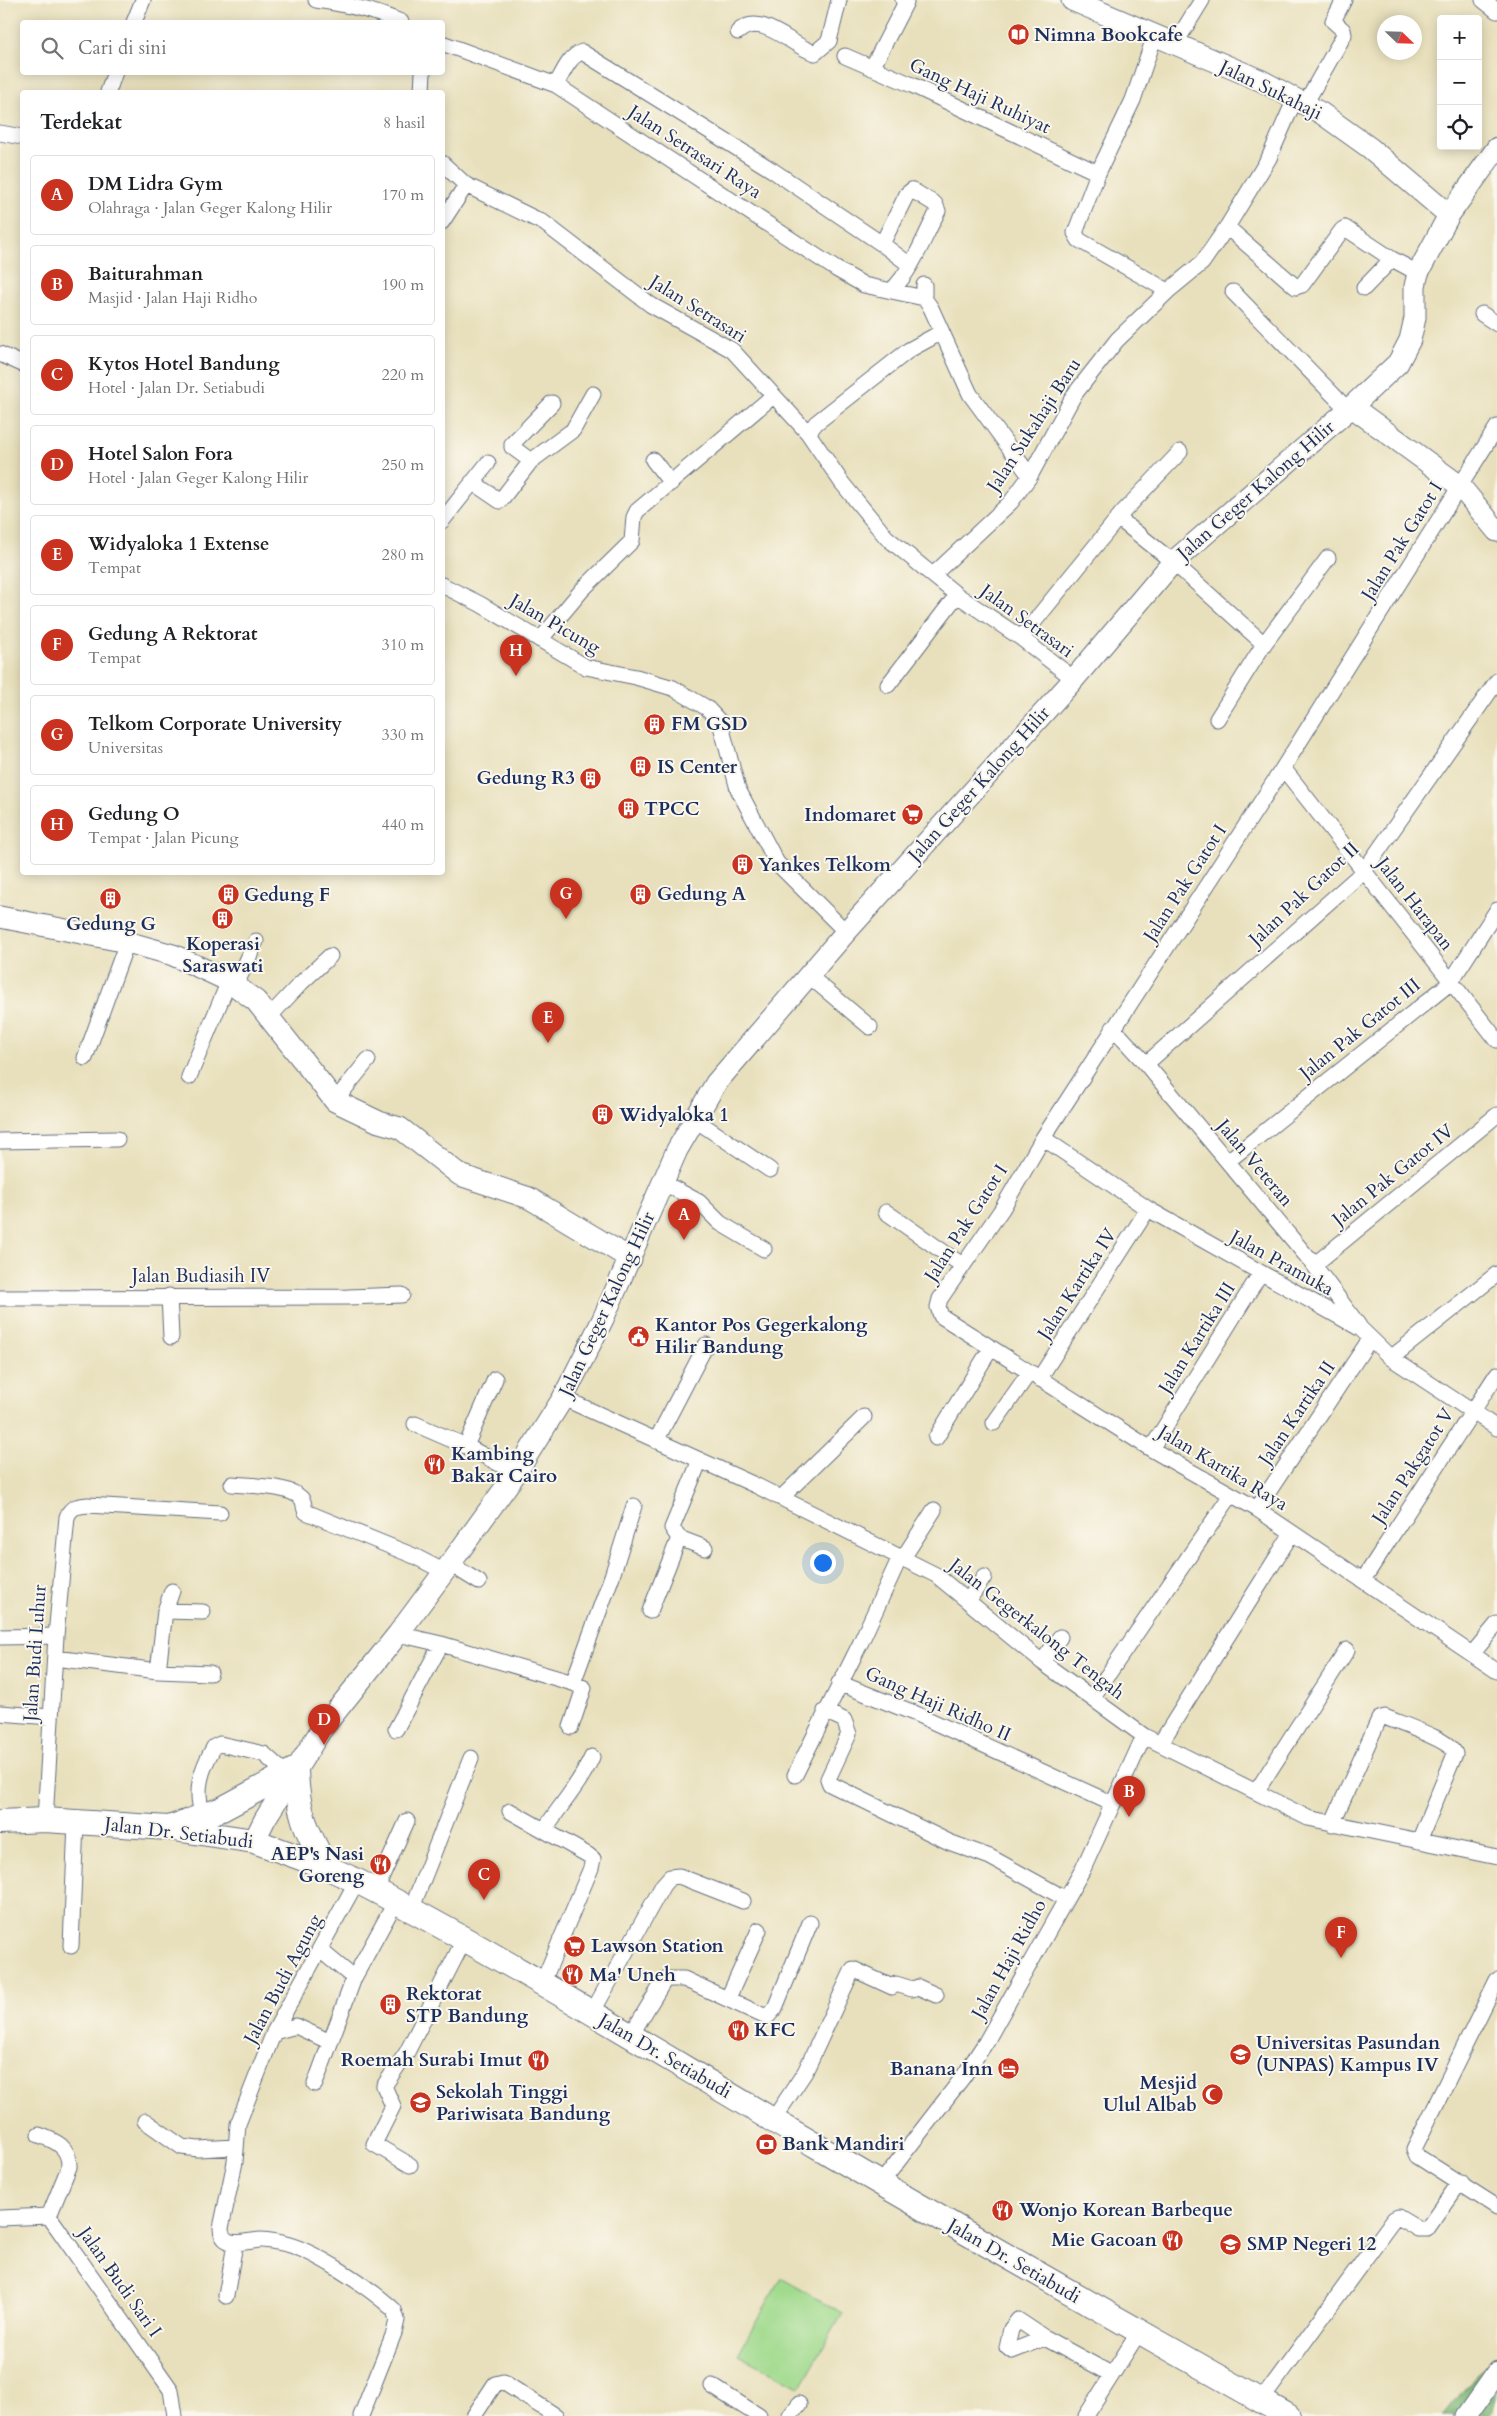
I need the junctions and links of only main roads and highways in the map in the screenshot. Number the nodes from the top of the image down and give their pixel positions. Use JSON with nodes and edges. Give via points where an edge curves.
{"nodes":[{"id":1,"x":1072,"y":0,"type":"edge"},
{"id":2,"x":1497,"y":148,"type":"edge"},
{"id":3,"x":1449,"y":215,"type":"junction"},
{"id":4,"x":1350,"y":409,"type":"junction"},
{"id":5,"x":1497,"y":531,"type":"edge"},
{"id":6,"x":0,"y":917,"type":"edge"},
{"id":7,"x":630,"y":1259,"type":"junction"},
{"id":8,"x":291,"y":1771,"type":"junction"},
{"id":9,"x":0,"y":1822,"type":"edge"},
{"id":10,"x":168,"y":1828,"type":"junction"},
{"id":11,"x":254,"y":1841,"type":"junction"},
{"id":12,"x":326,"y":1867,"type":"junction"},
{"id":13,"x":1497,"y":2372,"type":"edge"},
{"id":14,"x":1272,"y":2410,"type":"edge"},
{"id":15,"x":1466,"y":2416,"type":"edge"}],
"edges":[{"from":1,"to":3,"type":"main road","name":"Jalan Sukahaji","via":[[1262,81],[1300,101],[1370,148]]},
{"from":2,"to":3,"type":"main road","name":"Jalan Geger Kalong Hilir"},
{"from":3,"to":4,"type":"main road","name":"Jalan Geger Kalong Hilir","via":[[1418,274],[1416,314],[1405,352],[1398,363]]},
{"from":4,"to":5,"type":"main road","via":[[1460,486]]},
{"from":4,"to":7,"type":"main road","name":"Jalan Geger Kalong Hilir","via":[[1173,562],[1074,679],[846,932],[716,1083],[677,1150]]},
{"from":6,"to":7,"type":"main road","via":[[127,942],[173,955],[232,983],[256,1001],[336,1101],[379,1122],[400,1128],[460,1175],[529,1198]]},
{"from":7,"to":8,"type":"main road","name":"Jalan Geger Kalong Hilir","via":[[563,1398],[516,1473],[398,1634]]},
{"from":8,"to":10,"type":"main road","via":[[222,1809]]},
{"from":8,"to":11,"type":"main road","name":"Jalan Geger Kalong Hilir"},
{"from":8,"to":12,"type":"main road","via":[[307,1831]]},
{"from":9,"to":10,"type":"main road","name":"Jalan Dr. Setiabudi","via":[[45,1820]]},
{"from":10,"to":11,"type":"main road","name":"Jalan Dr. Setiabudi"},
{"from":11,"to":12,"type":"main road","name":"Jalan Dr. Setiabudi"},
{"from":12,"to":14,"type":"main road","name":"Jalan Dr. Setiabudi","via":[[385,1896],[631,2035]]},
{"from":13,"to":15,"type":"main road"}]}
